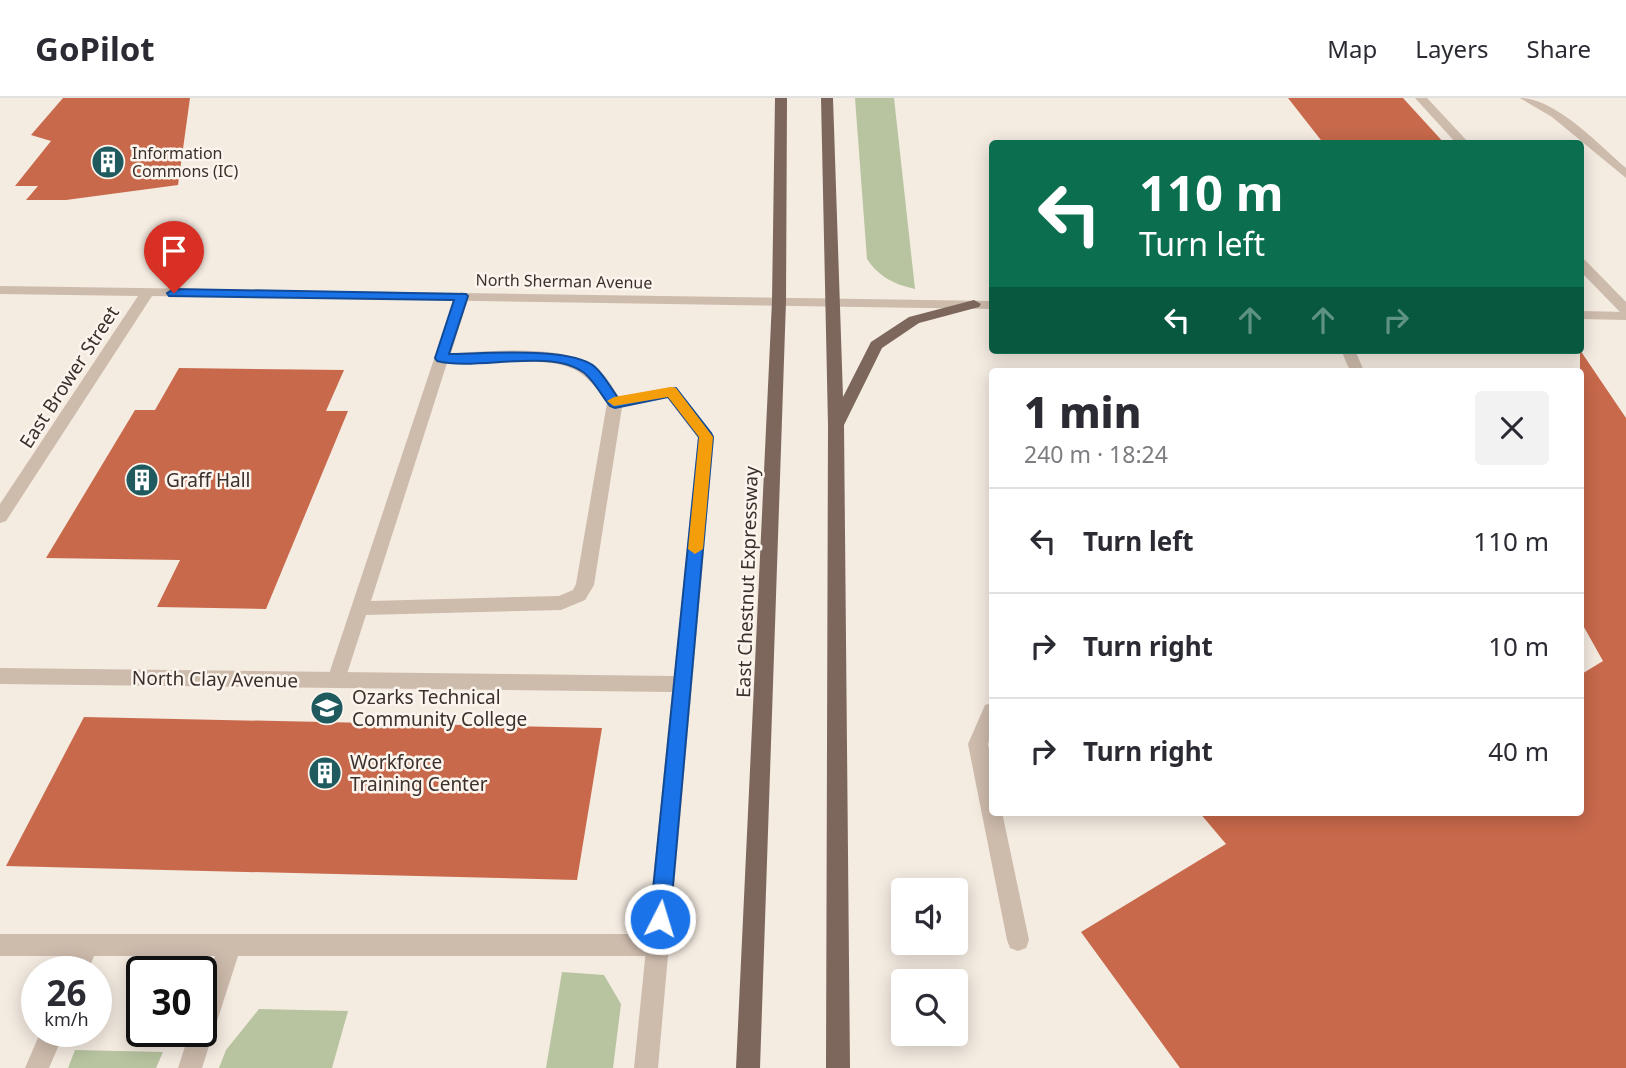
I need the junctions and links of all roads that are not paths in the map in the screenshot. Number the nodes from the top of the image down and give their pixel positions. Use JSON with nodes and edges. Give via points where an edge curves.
{"nodes":[{"id":1,"x":781,"y":98,"type":"edge"},
{"id":2,"x":827,"y":98,"type":"edge"},
{"id":3,"x":1421,"y":98,"type":"edge"},
{"id":4,"x":1526,"y":98,"type":"edge"},
{"id":5,"x":1460,"y":140,"type":"edge"},
{"id":6,"x":1626,"y":174,"type":"edge"},
{"id":7,"x":1584,"y":266,"type":"edge"},
{"id":8,"x":0,"y":290,"type":"edge"},
{"id":9,"x":147,"y":293,"type":"junction"},
{"id":10,"x":462,"y":296,"type":"junction"},
{"id":11,"x":779,"y":302,"type":"junction"},
{"id":12,"x":834,"y":302,"type":"junction"},
{"id":13,"x":974,"y":304,"type":"junction"},
{"id":14,"x":989,"y":305,"type":"edge"},
{"id":15,"x":1626,"y":310,"type":"edge"},
{"id":16,"x":1584,"y":315,"type":"edge"},
{"id":17,"x":1626,"y":316,"type":"edge"},
{"id":18,"x":441,"y":358,"type":"junction"},
{"id":19,"x":615,"y":403,"type":"junction"},
{"id":20,"x":836,"y":425,"type":"junction"},
{"id":21,"x":0,"y":517,"type":"edge"},
{"id":22,"x":359,"y":608,"type":"junction"},
{"id":23,"x":0,"y":676,"type":"edge"},
{"id":24,"x":335,"y":680,"type":"junction"},
{"id":25,"x":682,"y":684,"type":"junction"},
{"id":26,"x":989,"y":718,"type":"edge"},
{"id":27,"x":989,"y":798,"type":"edge"},
{"id":28,"x":993,"y":816,"type":"edge"},
{"id":29,"x":1018,"y":940,"type":"dead end"},
{"id":30,"x":0,"y":945,"type":"edge"},
{"id":31,"x":88,"y":945,"type":"junction"},
{"id":32,"x":230,"y":945,"type":"junction"},
{"id":33,"x":658,"y":945,"type":"junction"},
{"id":34,"x":83,"y":956,"type":"edge"},
{"id":35,"x":46,"y":1047,"type":"edge"},
{"id":36,"x":37,"y":1068,"type":"edge"},
{"id":37,"x":190,"y":1068,"type":"edge"},
{"id":38,"x":646,"y":1068,"type":"edge"},
{"id":39,"x":748,"y":1068,"type":"edge"},
{"id":40,"x":838,"y":1068,"type":"edge"}],
"edges":[{"from":1,"to":11,"type":"main road","name":"East Chestnut Expressway"},
{"from":2,"to":12,"type":"main road"},
{"from":3,"to":5,"type":"street"},
{"from":4,"to":6,"type":"street","via":[[1556,115]]},
{"from":7,"to":15,"type":"street"},
{"from":8,"to":9,"type":"street","name":"North Sherman Avenue"},
{"from":9,"to":10,"type":"street","name":"North Sherman Avenue"},
{"from":9,"to":21,"type":"street","name":"East Brower Street"},
{"from":10,"to":11,"type":"street","name":"North Sherman Avenue"},
{"from":10,"to":18,"type":"street"},
{"from":11,"to":12,"type":"street","name":"North Sherman Avenue"},
{"from":11,"to":39,"type":"main road","name":"East Chestnut Expressway"},
{"from":12,"to":13,"type":"street","name":"North Sherman Avenue"},
{"from":12,"to":20,"type":"main road"},
{"from":13,"to":14,"type":"street","name":"North Sherman Avenue"},
{"from":13,"to":20,"type":"main road","via":[[914,320],[876,345]]},
{"from":16,"to":17,"type":"street"},
{"from":18,"to":19,"type":"street","via":[[569,361],[589,369]]},
{"from":18,"to":22,"type":"street"},
{"from":19,"to":22,"type":"street","via":[[585,585],[579,595],[561,603]]},
{"from":19,"to":25,"type":"street","via":[[671,391],[706,437]]},
{"from":20,"to":40,"type":"main road"},
{"from":22,"to":24,"type":"street"},
{"from":23,"to":24,"type":"street","name":"North Clay Avenue"},
{"from":24,"to":25,"type":"street","name":"North Clay Avenue"},
{"from":25,"to":33,"type":"street"},
{"from":26,"to":27,"type":"street","via":[[978,744]]},
{"from":28,"to":29,"type":"street"},
{"from":30,"to":31,"type":"street"},
{"from":31,"to":32,"type":"street"},
{"from":31,"to":34,"type":"street"},
{"from":32,"to":33,"type":"street"},
{"from":32,"to":37,"type":"street"},
{"from":33,"to":38,"type":"street"},
{"from":35,"to":36,"type":"street"}]}
